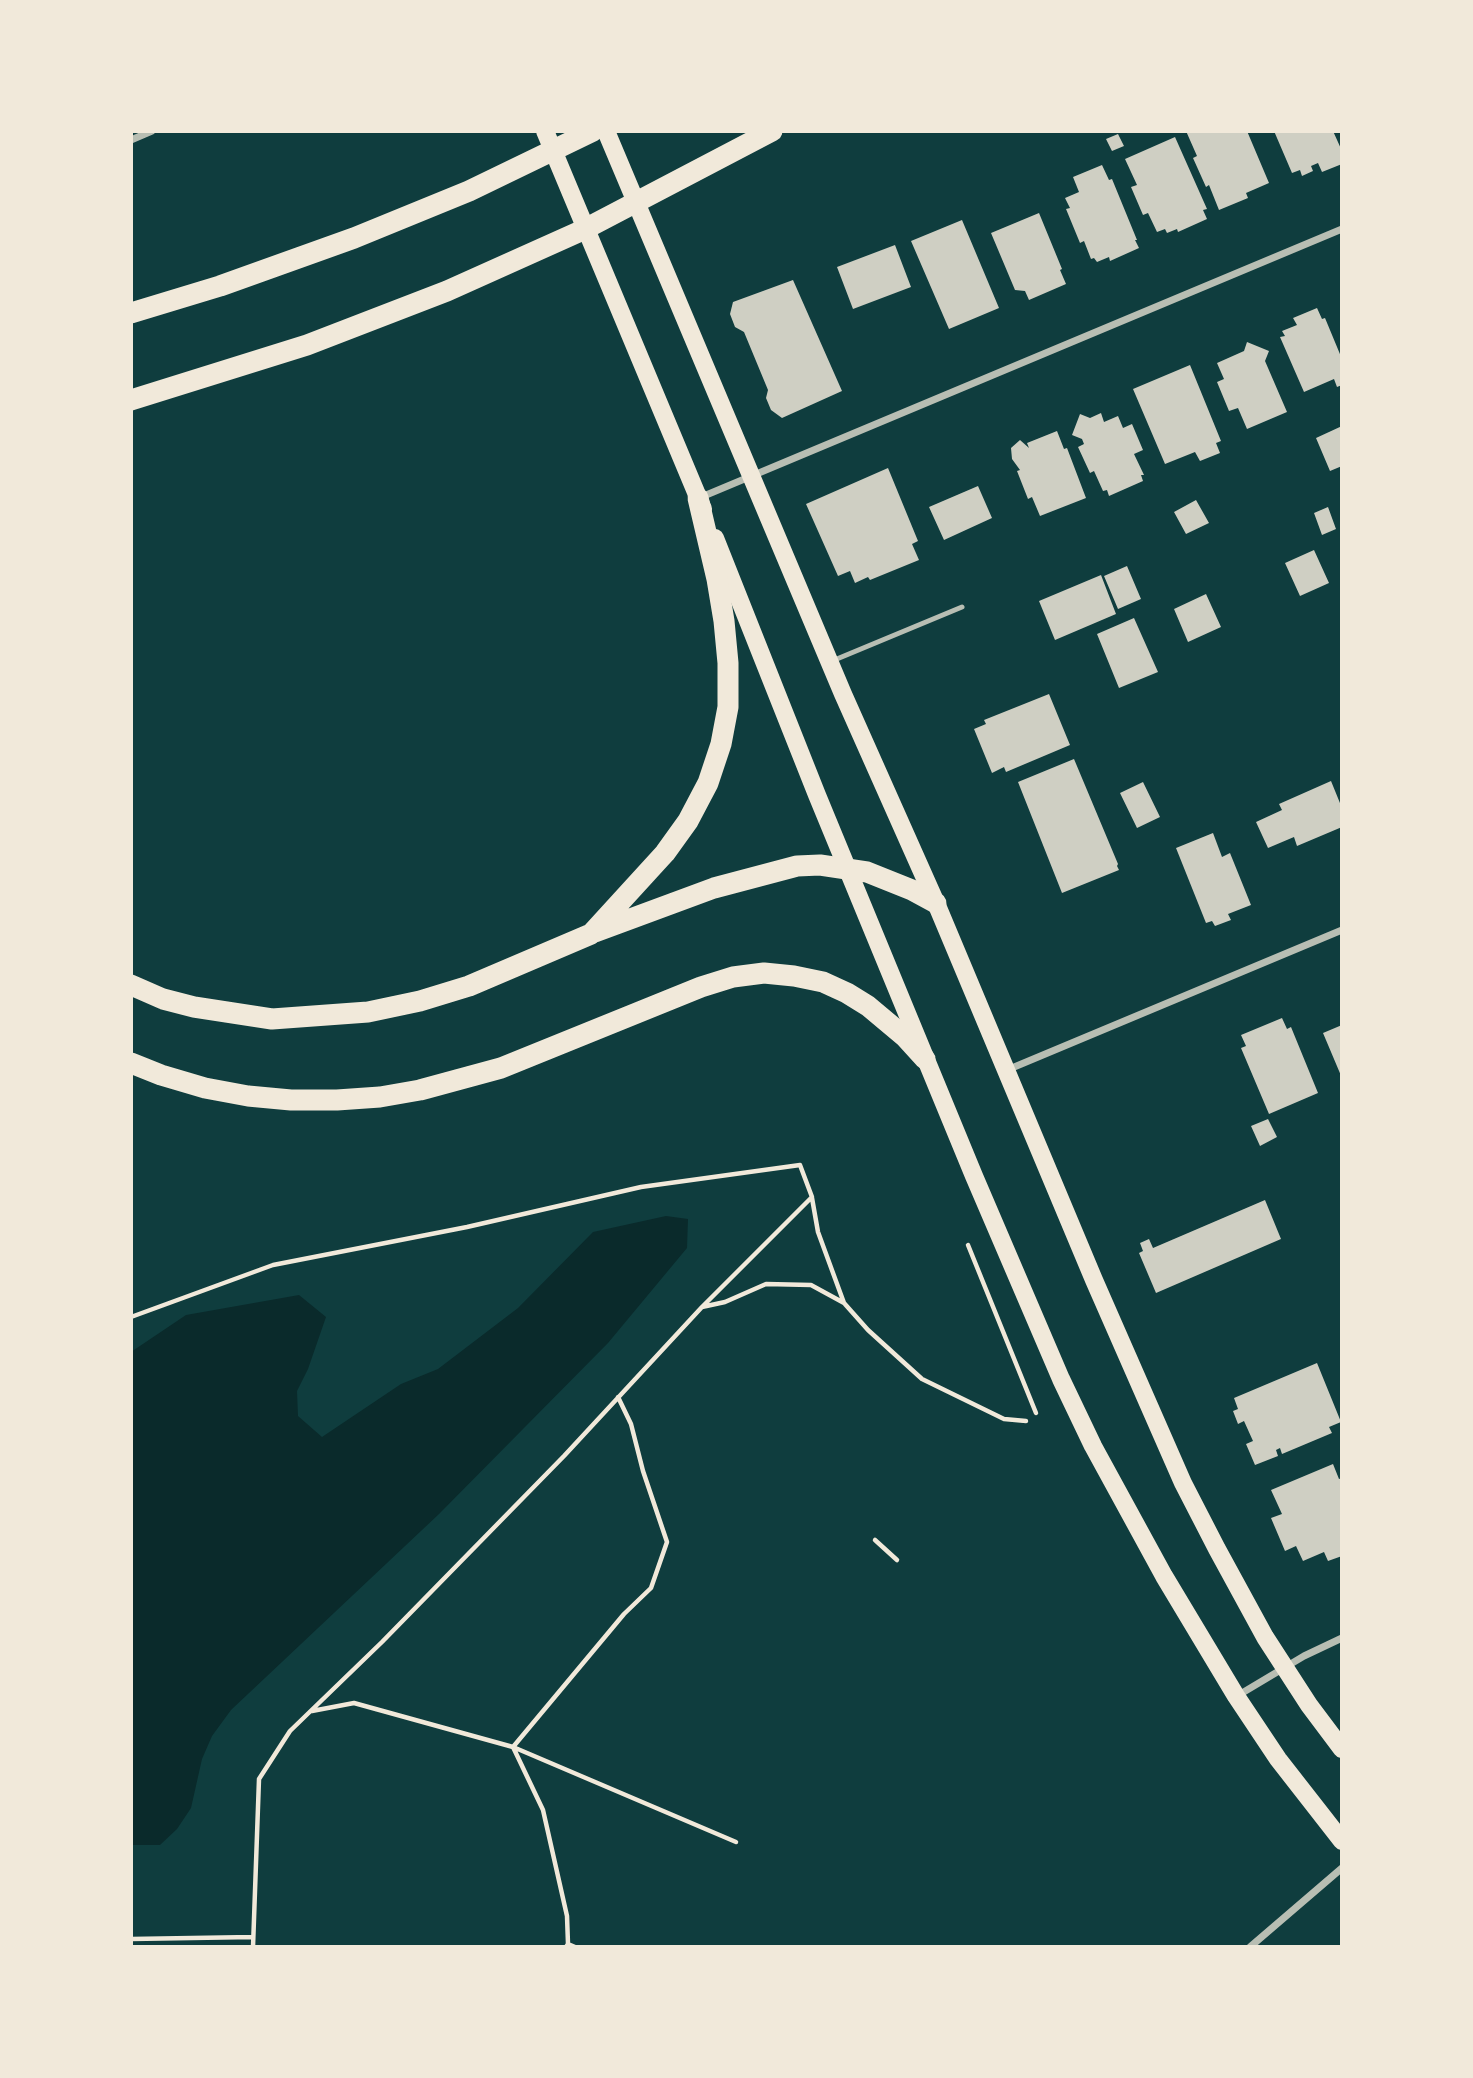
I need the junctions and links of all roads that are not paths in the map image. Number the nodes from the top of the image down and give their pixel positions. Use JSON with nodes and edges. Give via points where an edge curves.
{"nodes":[{"id":1,"x":152,"y":131,"type":"edge"},
{"id":2,"x":545,"y":131,"type":"edge"},
{"id":3,"x":593,"y":131,"type":"edge"},
{"id":4,"x":606,"y":131,"type":"edge"},
{"id":5,"x":772,"y":131,"type":"edge"},
{"id":6,"x":131,"y":140,"type":"edge"},
{"id":7,"x":1342,"y":229,"type":"edge"},
{"id":8,"x":131,"y":313,"type":"edge"},
{"id":9,"x":131,"y":400,"type":"edge"},
{"id":10,"x":751,"y":476,"type":"junction"},
{"id":11,"x":698,"y":498,"type":"junction"},
{"id":12,"x":962,"y":607,"type":"dead end"},
{"id":13,"x":830,"y":662,"type":"junction"},
{"id":14,"x":847,"y":868,"type":"junction"},
{"id":15,"x":936,"y":903,"type":"junction"},
{"id":16,"x":1342,"y":930,"type":"edge"},
{"id":17,"x":591,"y":933,"type":"junction"},
{"id":18,"x":131,"y":985,"type":"edge"},
{"id":19,"x":926,"y":1059,"type":"junction"},
{"id":20,"x":131,"y":1063,"type":"edge"},
{"id":21,"x":1007,"y":1071,"type":"junction"},
{"id":22,"x":1342,"y":1638,"type":"edge"},
{"id":23,"x":1284,"y":1667,"type":"junction"},
{"id":24,"x":1236,"y":1696,"type":"junction"},
{"id":25,"x":1342,"y":1749,"type":"edge"},
{"id":26,"x":1342,"y":1840,"type":"edge"},
{"id":27,"x":1342,"y":1868,"type":"edge"},
{"id":28,"x":1250,"y":1947,"type":"edge"}],
"edges":[{"from":1,"to":6,"type":"street"},
{"from":2,"to":11,"type":"main road"},
{"from":3,"to":8,"type":"highway","via":[[470,191],[355,239]]},
{"from":4,"to":10,"type":"main road"},
{"from":5,"to":9,"type":"highway","via":[[502,268],[307,345]]},
{"from":7,"to":10,"type":"street"},
{"from":10,"to":11,"type":"street"},
{"from":10,"to":13,"type":"main road"},
{"from":11,"to":14,"type":"main road"},
{"from":11,"to":17,"type":"highway","via":[[717,579],[728,663],[728,707],[721,744],[688,821],[665,853]]},
{"from":12,"to":13,"type":"lane"},
{"from":13,"to":15,"type":"main road"},
{"from":14,"to":15,"type":"highway","via":[[889,880]]},
{"from":14,"to":17,"type":"highway","via":[[820,865],[774,871],[673,901]]},
{"from":14,"to":19,"type":"main road"},
{"from":15,"to":21,"type":"main road"},
{"from":16,"to":21,"type":"street"},
{"from":17,"to":18,"type":"highway","via":[[469,986],[368,1013],[272,1019],[194,1007]]},
{"from":19,"to":20,"type":"highway","via":[[847,993],[823,982],[764,974],[701,987],[500,1068],[380,1097],[291,1100],[248,1096],[205,1088]]},
{"from":19,"to":24,"type":"main road","via":[[1093,1446]]},
{"from":21,"to":23,"type":"main road","via":[[1183,1483]]},
{"from":22,"to":23,"type":"street"},
{"from":23,"to":24,"type":"street"},
{"from":23,"to":25,"type":"main road"},
{"from":24,"to":26,"type":"main road","via":[[1278,1759]]},
{"from":27,"to":28,"type":"street"}]}
